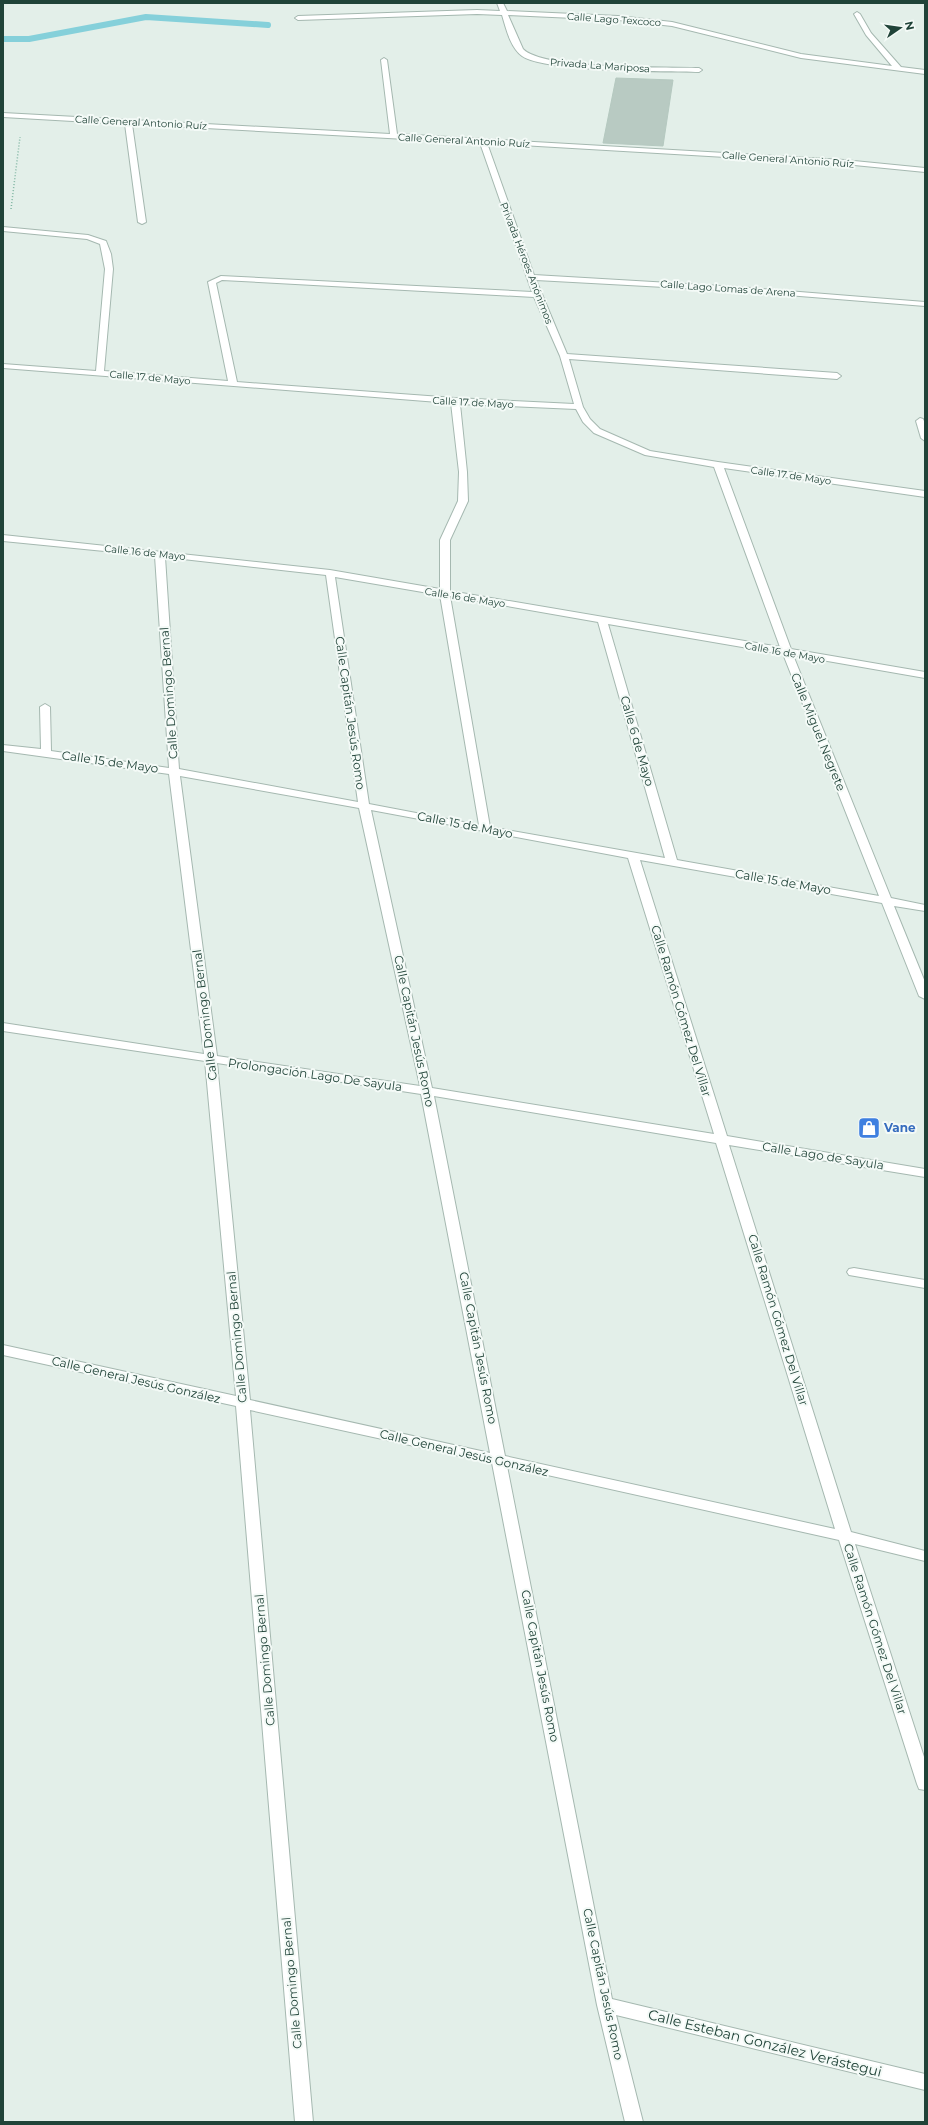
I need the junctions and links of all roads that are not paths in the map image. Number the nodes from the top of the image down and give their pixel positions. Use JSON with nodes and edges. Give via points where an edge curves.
{"nodes":[{"id":1,"x":500,"y":3,"type":"edge"},
{"id":2,"x":505,"y":12,"type":"junction"},
{"id":3,"x":857,"y":14,"type":"dead end"},
{"id":4,"x":298,"y":18,"type":"dead end"},
{"id":5,"x":384,"y":60,"type":"dead end"},
{"id":6,"x":898,"y":68,"type":"junction"},
{"id":7,"x":699,"y":70,"type":"dead end"},
{"id":8,"x":925,"y":72,"type":"edge"},
{"id":9,"x":3,"y":115,"type":"edge"},
{"id":10,"x":128,"y":121,"type":"junction"},
{"id":11,"x":394,"y":136,"type":"junction"},
{"id":12,"x":483,"y":142,"type":"junction"},
{"id":13,"x":925,"y":170,"type":"edge"},
{"id":14,"x":142,"y":222,"type":"dead end"},
{"id":15,"x":6,"y":230,"type":"edge"},
{"id":16,"x":531,"y":277,"type":"junction"},
{"id":17,"x":537,"y":296,"type":"junction"},
{"id":18,"x":925,"y":304,"type":"edge"},
{"id":19,"x":564,"y":356,"type":"junction"},
{"id":20,"x":3,"y":366,"type":"edge"},
{"id":21,"x":100,"y":373,"type":"junction"},
{"id":22,"x":837,"y":376,"type":"dead end"},
{"id":23,"x":233,"y":384,"type":"junction"},
{"id":24,"x":455,"y":401,"type":"junction"},
{"id":25,"x":579,"y":407,"type":"junction"},
{"id":26,"x":920,"y":421,"type":"dead end"},
{"id":27,"x":925,"y":438,"type":"edge"},
{"id":28,"x":718,"y":465,"type":"junction"},
{"id":29,"x":925,"y":494,"type":"edge"},
{"id":30,"x":3,"y":538,"type":"edge"},
{"id":31,"x":160,"y":554,"type":"junction"},
{"id":32,"x":330,"y":573,"type":"junction"},
{"id":33,"x":445,"y":594,"type":"junction"},
{"id":34,"x":602,"y":620,"type":"junction"},
{"id":35,"x":787,"y":652,"type":"junction"},
{"id":36,"x":925,"y":675,"type":"edge"},
{"id":37,"x":45,"y":706,"type":"dead end"},
{"id":38,"x":3,"y":748,"type":"edge"},
{"id":39,"x":46,"y":753,"type":"junction"},
{"id":40,"x":174,"y":771,"type":"junction"},
{"id":41,"x":364,"y":805,"type":"junction"},
{"id":42,"x":485,"y":829,"type":"junction"},
{"id":43,"x":633,"y":856,"type":"junction"},
{"id":44,"x":672,"y":862,"type":"junction"},
{"id":45,"x":886,"y":901,"type":"junction"},
{"id":46,"x":925,"y":908,"type":"edge"},
{"id":47,"x":925,"y":996,"type":"edge"},
{"id":48,"x":3,"y":1027,"type":"edge"},
{"id":49,"x":211,"y":1059,"type":"junction"},
{"id":50,"x":427,"y":1091,"type":"junction"},
{"id":51,"x":721,"y":1139,"type":"junction"},
{"id":52,"x":925,"y":1173,"type":"edge"},
{"id":53,"x":854,"y":1272,"type":"dead end"},
{"id":54,"x":925,"y":1284,"type":"edge"},
{"id":55,"x":3,"y":1350,"type":"edge"},
{"id":56,"x":243,"y":1403,"type":"junction"},
{"id":57,"x":501,"y":1462,"type":"junction"},
{"id":58,"x":845,"y":1536,"type":"junction"},
{"id":59,"x":925,"y":1556,"type":"edge"},
{"id":60,"x":925,"y":1784,"type":"edge"},
{"id":61,"x":605,"y":2005,"type":"junction"},
{"id":62,"x":925,"y":2082,"type":"edge"},
{"id":63,"x":304,"y":2122,"type":"edge"},
{"id":64,"x":634,"y":2122,"type":"edge"}],
"edges":[{"from":1,"to":2,"type":"street","name":"Privada La Mariposa"},
{"from":2,"to":4,"type":"street","name":"Calle Lago Texcoco"},
{"from":2,"to":6,"type":"street","name":"Calle Lago Texcoco","via":[[665,23],[801,56]]},
{"from":2,"to":7,"type":"street","name":"Privada La Mariposa","via":[[520,50],[531,58],[572,64]]},
{"from":3,"to":6,"type":"street","via":[[868,34]]},
{"from":5,"to":11,"type":"street"},
{"from":6,"to":8,"type":"street","name":"Calle Lago Texcoco"},
{"from":9,"to":10,"type":"street","name":"Calle General Antonio Ruíz"},
{"from":10,"to":11,"type":"street","name":"Calle General Antonio Ruíz"},
{"from":10,"to":14,"type":"street"},
{"from":11,"to":12,"type":"street","name":"Calle General Antonio Ruíz"},
{"from":12,"to":13,"type":"street","name":"Calle General Antonio Ruíz","via":[[796,159]]},
{"from":12,"to":16,"type":"street","name":"Privada Héroes Anónimos"},
{"from":15,"to":21,"type":"street","via":[[88,237],[102,244],[107,254],[109,269]]},
{"from":16,"to":17,"type":"street","name":"Privada Héroes Anónimos"},
{"from":16,"to":18,"type":"street","name":"Calle Lago Lomas de Arena","via":[[738,289]]},
{"from":17,"to":19,"type":"street","name":"Privada Héroes Anónimos"},
{"from":17,"to":23,"type":"street","via":[[221,278],[212,282]]},
{"from":19,"to":22,"type":"street"},
{"from":19,"to":25,"type":"street","name":"Privada Héroes Anónimos"},
{"from":20,"to":21,"type":"street","name":"Calle 17 de Mayo"},
{"from":21,"to":23,"type":"street","name":"Calle 17 de Mayo"},
{"from":23,"to":24,"type":"street","name":"Calle 17 de Mayo"},
{"from":24,"to":25,"type":"street","name":"Calle 17 de Mayo"},
{"from":24,"to":33,"type":"street","via":[[463,495],[446,540]]},
{"from":25,"to":28,"type":"street","name":"Calle 17 de Mayo","via":[[586,420],[598,431],[616,440],[648,453]]},
{"from":26,"to":27,"type":"street"},
{"from":28,"to":29,"type":"street","name":"Calle 17 de Mayo"},
{"from":28,"to":35,"type":"street","name":"Calle Miguel Negrete"},
{"from":30,"to":31,"type":"street","name":"Calle 16 de Mayo"},
{"from":31,"to":32,"type":"street","name":"Calle 16 de Mayo"},
{"from":31,"to":40,"type":"street","name":"Calle Domingo Bernal"},
{"from":32,"to":33,"type":"street","name":"Calle 16 de Mayo"},
{"from":32,"to":41,"type":"street","name":"Calle Capitán Jesús Romo"},
{"from":33,"to":34,"type":"street","name":"Calle 16 de Mayo"},
{"from":33,"to":42,"type":"street"},
{"from":34,"to":35,"type":"street","name":"Calle 16 de Mayo"},
{"from":34,"to":44,"type":"street","name":"Calle 6 de Mayo"},
{"from":35,"to":36,"type":"street","name":"Calle 16 de Mayo"},
{"from":35,"to":45,"type":"street","name":"Calle Miguel Negrete"},
{"from":37,"to":39,"type":"street"},
{"from":38,"to":39,"type":"street","name":"Calle 15 de Mayo"},
{"from":39,"to":40,"type":"street","name":"Calle 15 de Mayo"},
{"from":40,"to":41,"type":"street","name":"Calle 15 de Mayo"},
{"from":40,"to":49,"type":"street","name":"Calle Domingo Bernal"},
{"from":41,"to":42,"type":"street","name":"Calle 15 de Mayo"},
{"from":41,"to":50,"type":"street","name":"Calle Capitán Jesús Romo"},
{"from":42,"to":43,"type":"street","name":"Calle 15 de Mayo"},
{"from":43,"to":44,"type":"street","name":"Calle 15 de Mayo"},
{"from":43,"to":51,"type":"street","name":"Calle Ramón Gómez Del Villar"},
{"from":44,"to":45,"type":"street","name":"Calle 15 de Mayo"},
{"from":45,"to":46,"type":"street","name":"Calle 15 de Mayo"},
{"from":45,"to":47,"type":"street","name":"Calle Miguel Negrete"},
{"from":48,"to":49,"type":"street","name":"Prolongación Lago De Sayula"},
{"from":49,"to":50,"type":"street","name":"Prolongación Lago De Sayula"},
{"from":49,"to":56,"type":"street","name":"Calle Domingo Bernal"},
{"from":50,"to":51,"type":"street","name":"Prolongación Lago De Sayula"},
{"from":50,"to":57,"type":"street","name":"Calle Capitán Jesús Romo"},
{"from":51,"to":52,"type":"street","name":"Calle Lago de Sayula"},
{"from":51,"to":58,"type":"street","name":"Calle Ramón Gómez Del Villar"},
{"from":53,"to":54,"type":"street"},
{"from":55,"to":56,"type":"street","name":"Calle General Jesús González"},
{"from":56,"to":57,"type":"street","name":"Calle General Jesús González"},
{"from":56,"to":63,"type":"street","name":"Calle Domingo Bernal"},
{"from":57,"to":58,"type":"street","name":"Calle General Jesús González"},
{"from":57,"to":61,"type":"street","name":"Calle Capitán Jesús Romo"},
{"from":58,"to":59,"type":"street","name":"Calle General Jesús González"},
{"from":58,"to":60,"type":"street","name":"Calle Ramón Gómez Del Villar"},
{"from":61,"to":62,"type":"street","name":"Calle Esteban González Verástegui"},
{"from":61,"to":64,"type":"street","name":"Calle Capitán Jesús Romo"}]}
